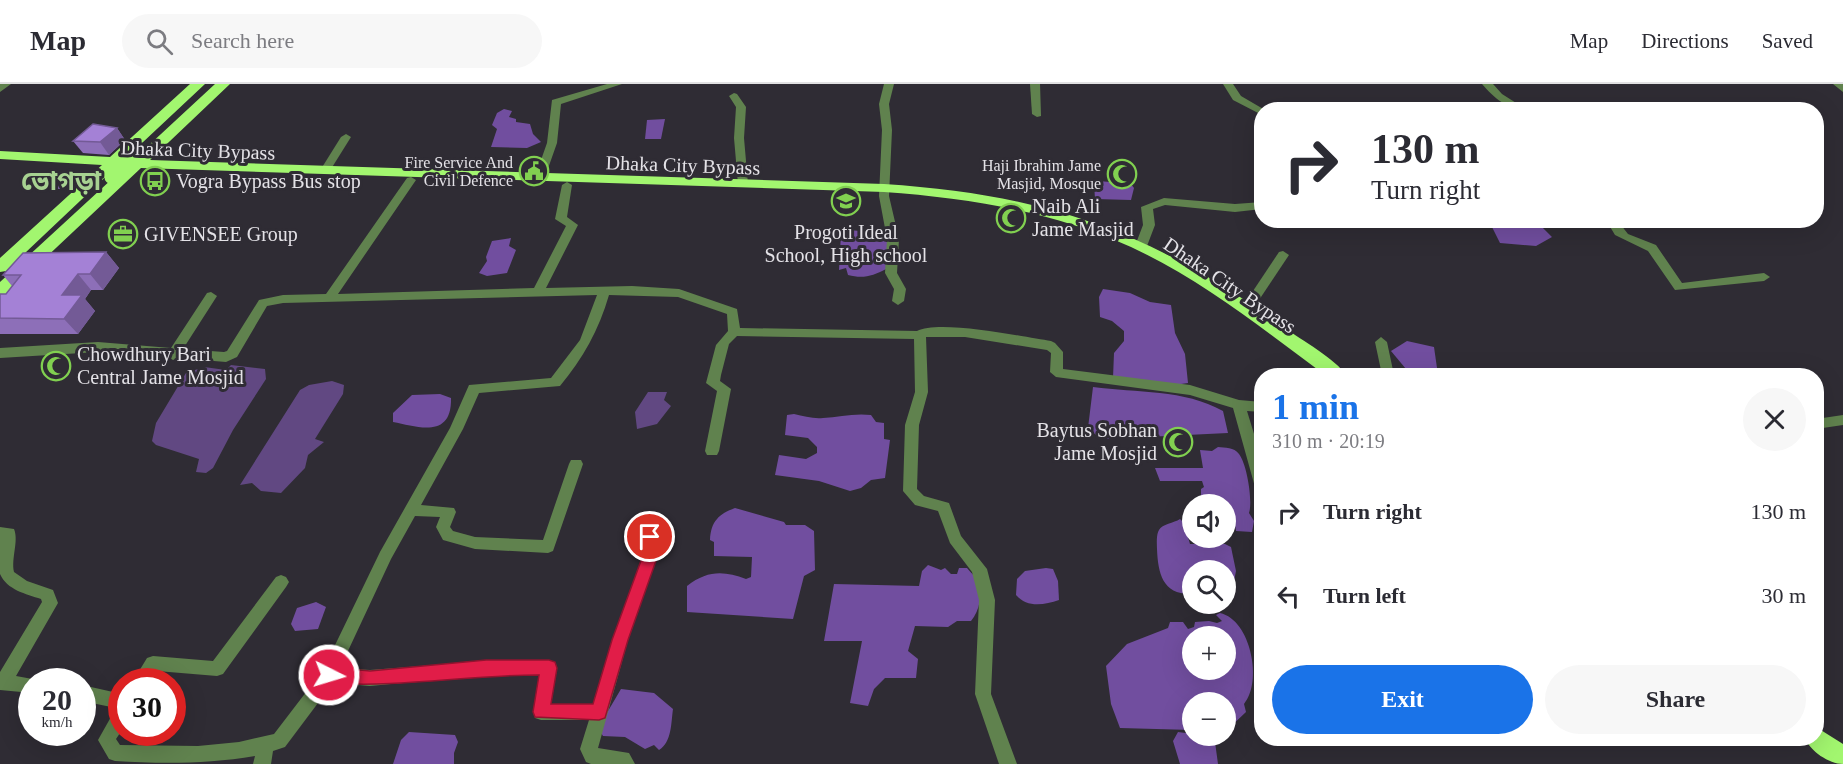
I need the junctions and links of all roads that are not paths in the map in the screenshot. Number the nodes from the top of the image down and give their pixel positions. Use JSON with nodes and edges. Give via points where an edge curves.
{"nodes":[{"id":1,"x":6,"y":84,"type":"edge"},
{"id":2,"x":198,"y":84,"type":"edge"},
{"id":3,"x":223,"y":84,"type":"edge"},
{"id":4,"x":617,"y":84,"type":"edge"},
{"id":5,"x":889,"y":84,"type":"edge"},
{"id":6,"x":1035,"y":84,"type":"edge"},
{"id":7,"x":1228,"y":84,"type":"edge"},
{"id":8,"x":1486,"y":84,"type":"edge"},
{"id":9,"x":1838,"y":84,"type":"edge"},
{"id":10,"x":0,"y":89,"type":"edge"},
{"id":11,"x":1843,"y":90,"type":"edge"},
{"id":12,"x":734,"y":96,"type":"dead end"},
{"id":13,"x":1509,"y":102,"type":"edge"},
{"id":14,"x":1254,"y":108,"type":"edge"},
{"id":15,"x":1037,"y":114,"type":"dead end"},
{"id":16,"x":346,"y":136,"type":"dead end"},
{"id":17,"x":0,"y":155,"type":"edge"},
{"id":18,"x":135,"y":163,"type":"junction"},
{"id":19,"x":0,"y":168,"type":"edge"},
{"id":20,"x":326,"y":169,"type":"junction"},
{"id":21,"x":109,"y":170,"type":"junction"},
{"id":22,"x":540,"y":177,"type":"junction"},
{"id":23,"x":411,"y":180,"type":"junction"},
{"id":24,"x":743,"y":184,"type":"junction"},
{"id":25,"x":567,"y":185,"type":"junction"},
{"id":26,"x":884,"y":192,"type":"junction"},
{"id":27,"x":1254,"y":206,"type":"edge"},
{"id":28,"x":1618,"y":228,"type":"edge"},
{"id":29,"x":1141,"y":246,"type":"junction"},
{"id":30,"x":1283,"y":255,"type":"dead end"},
{"id":31,"x":0,"y":267,"type":"edge"},
{"id":32,"x":1764,"y":277,"type":"dead end"},
{"id":33,"x":0,"y":282,"type":"edge"},
{"id":34,"x":0,"y":291,"type":"edge"},
{"id":35,"x":539,"y":291,"type":"junction"},
{"id":36,"x":604,"y":291,"type":"junction"},
{"id":37,"x":211,"y":296,"type":"dead end"},
{"id":38,"x":329,"y":298,"type":"junction"},
{"id":39,"x":898,"y":301,"type":"dead end"},
{"id":40,"x":1247,"y":309,"type":"junction"},
{"id":41,"x":734,"y":332,"type":"junction"},
{"id":42,"x":920,"y":335,"type":"junction"},
{"id":43,"x":1381,"y":342,"type":"dead end"},
{"id":44,"x":0,"y":353,"type":"edge"},
{"id":45,"x":172,"y":354,"type":"junction"},
{"id":46,"x":1310,"y":368,"type":"edge"},
{"id":47,"x":1327,"y":368,"type":"edge"},
{"id":48,"x":1387,"y":368,"type":"edge"},
{"id":49,"x":1239,"y":405,"type":"junction"},
{"id":50,"x":1254,"y":406,"type":"edge"},
{"id":51,"x":1843,"y":420,"type":"edge"},
{"id":52,"x":1824,"y":423,"type":"edge"},
{"id":53,"x":712,"y":452,"type":"dead end"},
{"id":54,"x":1254,"y":458,"type":"edge"},
{"id":55,"x":576,"y":464,"type":"dead end"},
{"id":56,"x":411,"y":510,"type":"junction"},
{"id":57,"x":650,"y":520,"type":"dead end"},
{"id":58,"x":0,"y":533,"type":"edge"},
{"id":59,"x":281,"y":582,"type":"dead end"},
{"id":60,"x":150,"y":668,"type":"edge"},
{"id":61,"x":329,"y":675,"type":"junction"},
{"id":62,"x":2,"y":682,"type":"edge"},
{"id":63,"x":18,"y":684,"type":"edge"},
{"id":64,"x":599,"y":712,"type":"junction"},
{"id":65,"x":1824,"y":729,"type":"edge"},
{"id":66,"x":1843,"y":742,"type":"edge"},
{"id":67,"x":1824,"y":744,"type":"edge"},
{"id":68,"x":265,"y":745,"type":"junction"},
{"id":69,"x":110,"y":746,"type":"edge"},
{"id":70,"x":1843,"y":758,"type":"edge"},
{"id":71,"x":262,"y":764,"type":"edge"},
{"id":72,"x":626,"y":764,"type":"edge"},
{"id":73,"x":1008,"y":764,"type":"edge"}],
"edges":[{"from":1,"to":10,"type":"street"},
{"from":2,"to":21,"type":"highway"},
{"from":3,"to":18,"type":"highway"},
{"from":4,"to":22,"type":"street","via":[[556,102],[552,142]]},
{"from":5,"to":26,"type":"street","via":[[884,104]]},
{"from":6,"to":15,"type":"street"},
{"from":7,"to":14,"type":"street","via":[[1237,98]]},
{"from":8,"to":13,"type":"street"},
{"from":9,"to":11,"type":"street"},
{"from":12,"to":24,"type":"street","via":[[741,107]]},
{"from":16,"to":20,"type":"street"},
{"from":17,"to":21,"type":"highway","name":"Dhaka City Bypass"},
{"from":18,"to":20,"type":"highway"},
{"from":18,"to":21,"type":"highway","name":"Dhaka City Bypass"},
{"from":18,"to":21,"type":"highway","bridge":true},
{"from":18,"to":23,"type":"highway","name":"Dhaka City Bypass"},
{"from":18,"to":34,"type":"highway"},
{"from":19,"to":21,"type":"highway","name":"Dhaka City Bypass"},
{"from":20,"to":22,"type":"highway"},
{"from":21,"to":31,"type":"highway"},
{"from":21,"to":33,"type":"highway"},
{"from":22,"to":24,"type":"highway"},
{"from":23,"to":25,"type":"highway","name":"Dhaka City Bypass"},
{"from":23,"to":38,"type":"street"},
{"from":24,"to":26,"type":"highway"},
{"from":25,"to":26,"type":"highway","name":"Dhaka City Bypass"},
{"from":25,"to":35,"type":"street","via":[[561,219],[572,225]]},
{"from":26,"to":29,"type":"highway","via":[[930,190],[1006,202],[1098,228]]},
{"from":26,"to":39,"type":"street","via":[[893,239],[891,273],[900,289]]},
{"from":26,"to":46,"type":"highway","name":"Dhaka City Bypass","via":[[1005,209],[1123,247],[1200,289]]},
{"from":27,"to":29,"type":"street","via":[[1235,208],[1164,201],[1148,207],[1149,225]]},
{"from":28,"to":32,"type":"street","via":[[1626,238],[1652,248],[1679,287]]},
{"from":29,"to":40,"type":"highway"},
{"from":30,"to":40,"type":"street"},
{"from":35,"to":36,"type":"street"},
{"from":35,"to":38,"type":"street"},
{"from":36,"to":41,"type":"street","via":[[679,293],[733,312]]},
{"from":36,"to":56,"type":"street","via":[[592,332],[555,383],[474,388]]},
{"from":37,"to":45,"type":"street"},
{"from":38,"to":45,"type":"street","via":[[263,303],[232,354],[226,357]]},
{"from":40,"to":47,"type":"highway"},
{"from":41,"to":42,"type":"street"},
{"from":41,"to":53,"type":"street","via":[[722,343],[713,374],[713,383],[724,389]]},
{"from":42,"to":49,"type":"street","via":[[965,333],[1051,346],[1057,352],[1056,372],[1190,390]]},
{"from":42,"to":73,"type":"street","via":[[924,377],[912,425],[910,491],[920,501],[944,507],[955,539],[979,569],[987,600],[982,694]]},
{"from":43,"to":48,"type":"street"},
{"from":44,"to":45,"type":"street","via":[[98,346]]},
{"from":49,"to":50,"type":"street"},
{"from":49,"to":54,"type":"street"},
{"from":51,"to":52,"type":"street"},
{"from":55,"to":56,"type":"street","via":[[548,547],[475,543],[448,536],[443,528],[449,512]]},
{"from":56,"to":61,"type":"street"},
{"from":57,"to":64,"type":"street","via":[[651,555]]},
{"from":58,"to":62,"type":"street","via":[[9,533],[2,559],[4,573],[12,581],[48,595],[50,603]]},
{"from":59,"to":60,"type":"street","via":[[217,669],[153,663]]},
{"from":61,"to":64,"type":"street","via":[[370,678],[486,668],[549,668],[541,712]]},
{"from":61,"to":68,"type":"street","via":[[279,741]]},
{"from":62,"to":63,"type":"street"},
{"from":64,"to":72,"type":"street","via":[[590,737],[592,756],[622,759]]},
{"from":65,"to":66,"type":"highway"},
{"from":67,"to":70,"type":"highway"},
{"from":68,"to":69,"type":"street","via":[[173,756],[115,753]]},
{"from":68,"to":71,"type":"street"}]}
